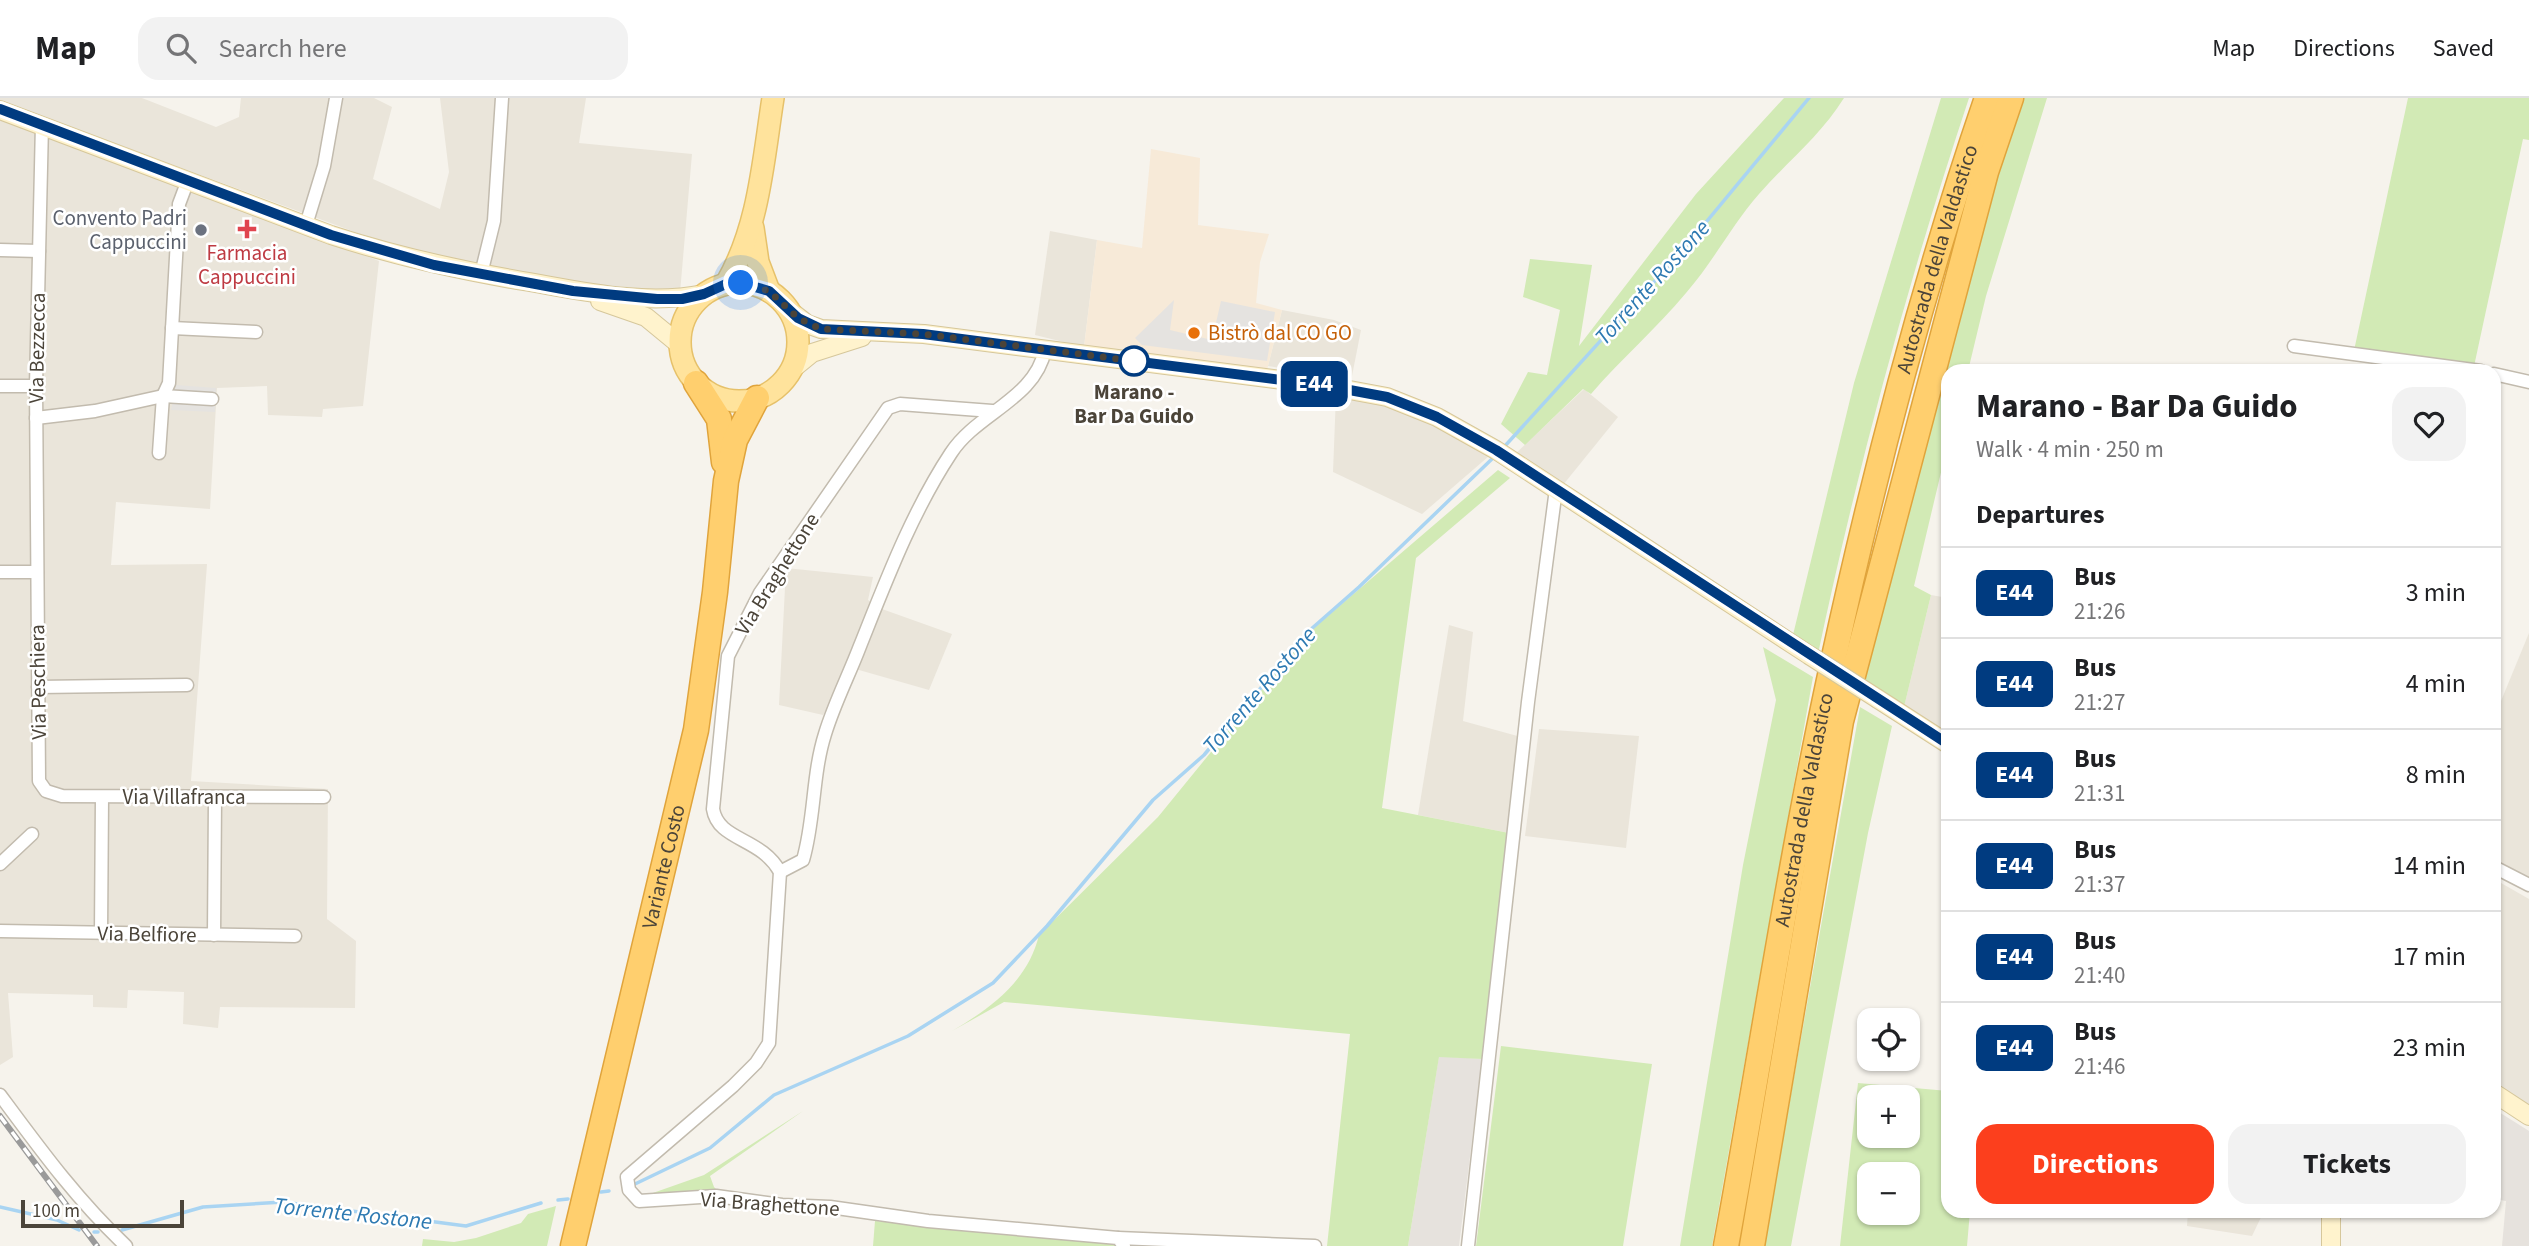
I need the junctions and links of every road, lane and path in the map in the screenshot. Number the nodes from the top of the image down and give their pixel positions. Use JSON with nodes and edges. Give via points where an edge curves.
{"nodes":[{"id":1,"x":336,"y":98,"type":"edge"},
{"id":2,"x":502,"y":98,"type":"edge"},
{"id":3,"x":773,"y":98,"type":"edge"},
{"id":4,"x":1987,"y":98,"type":"edge"},
{"id":5,"x":2011,"y":98,"type":"edge"},
{"id":6,"x":0,"y":110,"type":"edge"},
{"id":7,"x":42,"y":124,"type":"junction"},
{"id":8,"x":188,"y":180,"type":"junction"},
{"id":9,"x":306,"y":225,"type":"junction"},
{"id":10,"x":753,"y":226,"type":"junction"},
{"id":11,"x":0,"y":250,"type":"edge"},
{"id":12,"x":39,"y":251,"type":"junction"},
{"id":13,"x":481,"y":274,"type":"junction"},
{"id":14,"x":726,"y":284,"type":"junction"},
{"id":15,"x":573,"y":291,"type":"junction"},
{"id":16,"x":769,"y":291,"type":"junction"},
{"id":17,"x":704,"y":294,"type":"junction"},
{"id":18,"x":789,"y":310,"type":"junction"},
{"id":19,"x":172,"y":328,"type":"junction"},
{"id":20,"x":256,"y":332,"type":"dead end"},
{"id":21,"x":876,"y":334,"type":"junction"},
{"id":22,"x":680,"y":345,"type":"junction"},
{"id":23,"x":2294,"y":346,"type":"dead end"},
{"id":24,"x":1045,"y":350,"type":"junction"},
{"id":25,"x":2429,"y":364,"type":"edge"},
{"id":26,"x":790,"y":371,"type":"junction"},
{"id":27,"x":2501,"y":376,"type":"edge"},
{"id":28,"x":2529,"y":382,"type":"edge"},
{"id":29,"x":696,"y":383,"type":"junction"},
{"id":30,"x":0,"y":386,"type":"edge"},
{"id":31,"x":36,"y":386,"type":"junction"},
{"id":32,"x":163,"y":396,"type":"junction"},
{"id":33,"x":757,"y":398,"type":"junction"},
{"id":34,"x":212,"y":399,"type":"dead end"},
{"id":35,"x":992,"y":411,"type":"junction"},
{"id":36,"x":36,"y":418,"type":"junction"},
{"id":37,"x":159,"y":453,"type":"dead end"},
{"id":38,"x":726,"y":481,"type":"junction"},
{"id":39,"x":1556,"y":489,"type":"junction"},
{"id":40,"x":0,"y":572,"type":"edge"},
{"id":41,"x":37,"y":572,"type":"junction"},
{"id":42,"x":187,"y":685,"type":"dead end"},
{"id":43,"x":38,"y":687,"type":"junction"},
{"id":44,"x":1941,"y":740,"type":"edge"},
{"id":45,"x":46,"y":790,"type":"joint"},
{"id":46,"x":102,"y":797,"type":"junction"},
{"id":47,"x":215,"y":797,"type":"junction"},
{"id":48,"x":324,"y":797,"type":"dead end"},
{"id":49,"x":32,"y":834,"type":"dead end"},
{"id":50,"x":0,"y":864,"type":"edge"},
{"id":51,"x":2501,"y":871,"type":"edge"},
{"id":52,"x":780,"y":872,"type":"junction"},
{"id":53,"x":2529,"y":885,"type":"edge"},
{"id":54,"x":0,"y":931,"type":"edge"},
{"id":55,"x":101,"y":933,"type":"junction"},
{"id":56,"x":214,"y":934,"type":"junction"},
{"id":57,"x":295,"y":936,"type":"dead end"},
{"id":58,"x":0,"y":1095,"type":"edge"},
{"id":59,"x":2501,"y":1098,"type":"edge"},
{"id":60,"x":2529,"y":1116,"type":"edge"},
{"id":61,"x":2331,"y":1218,"type":"edge"},
{"id":62,"x":1121,"y":1242,"type":"edge"},
{"id":63,"x":126,"y":1246,"type":"edge"},
{"id":64,"x":573,"y":1246,"type":"edge"},
{"id":65,"x":1315,"y":1246,"type":"edge"},
{"id":66,"x":1468,"y":1246,"type":"edge"},
{"id":67,"x":1727,"y":1246,"type":"edge"},
{"id":68,"x":1752,"y":1246,"type":"edge"},
{"id":69,"x":2331,"y":1246,"type":"edge"}],
"edges":[{"from":1,"to":9,"type":"street","via":[[324,166]]},
{"from":2,"to":13,"type":"street","via":[[494,220]]},
{"from":3,"to":10,"type":"main road"},
{"from":4,"to":67,"type":"highway","name":"Autostrada della Valdastico","via":[[1882,447],[1833,660]]},
{"from":5,"to":68,"type":"highway","name":"Autostrada della Valdastico","via":[[1960,266],[1841,722]]},
{"from":6,"to":7,"type":"main road"},
{"from":7,"to":8,"type":"main road"},
{"from":7,"to":12,"type":"street","name":"Via Bezzecca"},
{"from":8,"to":9,"type":"main road"},
{"from":8,"to":19,"type":"street","via":[[180,204]]},
{"from":9,"to":13,"type":"main road","via":[[386,253]]},
{"from":10,"to":14,"type":"main road"},
{"from":10,"to":16,"type":"main road","via":[[758,262]]},
{"from":11,"to":12,"type":"street"},
{"from":12,"to":31,"type":"street","name":"Via Bezzecca"},
{"from":13,"to":15,"type":"main road"},
{"from":14,"to":16,"type":"main road"},
{"from":14,"to":17,"type":"main road"},
{"from":15,"to":17,"type":"main road","via":[[657,299]]},
{"from":15,"to":22,"type":"main road","via":[[646,317]]},
{"from":16,"to":18,"type":"main road"},
{"from":17,"to":22,"type":"main road","via":[[686,314]]},
{"from":18,"to":21,"type":"main road","via":[[821,329]]},
{"from":18,"to":26,"type":"main road","via":[[798,340]]},
{"from":19,"to":20,"type":"street"},
{"from":19,"to":32,"type":"street","via":[[169,383]]},
{"from":21,"to":24,"type":"main road","via":[[923,334]]},
{"from":21,"to":26,"type":"main road","via":[[812,353]]},
{"from":22,"to":29,"type":"main road","via":[[682,359]]},
{"from":23,"to":25,"type":"street"},
{"from":24,"to":35,"type":"street","via":[[1033,381]]},
{"from":24,"to":39,"type":"main road","via":[[1387,397],[1437,417]]},
{"from":26,"to":33,"type":"main road","via":[[776,387]]},
{"from":27,"to":28,"type":"street"},
{"from":29,"to":33,"type":"main road","via":[[724,399]]},
{"from":29,"to":38,"type":"highway","via":[[719,419]]},
{"from":30,"to":31,"type":"street"},
{"from":31,"to":36,"type":"street","name":"Via Bezzecca"},
{"from":32,"to":34,"type":"street"},
{"from":32,"to":36,"type":"street"},
{"from":32,"to":37,"type":"street"},
{"from":33,"to":38,"type":"highway","via":[[735,440]]},
{"from":35,"to":52,"type":"street","via":[[951,452],[895,560],[824,736],[803,860]]},
{"from":35,"to":52,"type":"street","name":"Via Braghettone","via":[[900,404],[888,408],[760,593],[728,656],[715,820],[722,829],[772,857]]},
{"from":36,"to":41,"type":"street","name":"Via Bezzecca"},
{"from":38,"to":64,"type":"highway","name":"Variante Costo","via":[[695,730]]},
{"from":39,"to":44,"type":"main road","bridge":true},
{"from":39,"to":66,"type":"street"},
{"from":40,"to":41,"type":"street"},
{"from":41,"to":43,"type":"street","name":"Via Peschiera"},
{"from":42,"to":43,"type":"street"},
{"from":43,"to":45,"type":"street","name":"Via Peschiera","via":[[39,780]]},
{"from":45,"to":46,"type":"street","name":"Via Villafranca","via":[[62,796]]},
{"from":46,"to":47,"type":"street","name":"Via Villafranca"},
{"from":46,"to":55,"type":"street"},
{"from":47,"to":48,"type":"street","name":"Via Villafranca"},
{"from":47,"to":56,"type":"street"},
{"from":49,"to":50,"type":"street"},
{"from":51,"to":53,"type":"street"},
{"from":52,"to":62,"type":"street","name":"Via Braghettone","via":[[769,1043],[733,1086],[680,1134],[640,1162],[627,1177],[629,1191],[639,1200],[716,1196]]},
{"from":54,"to":55,"type":"street","name":"Via Belfiore"},
{"from":55,"to":56,"type":"street","name":"Via Belfiore"},
{"from":56,"to":57,"type":"street","name":"Via Belfiore"},
{"from":58,"to":63,"type":"street","via":[[60,1177]]},
{"from":59,"to":60,"type":"main road"},
{"from":61,"to":69,"type":"main road"},
{"from":62,"to":65,"type":"street","name":"Via Braghettone"}]}
